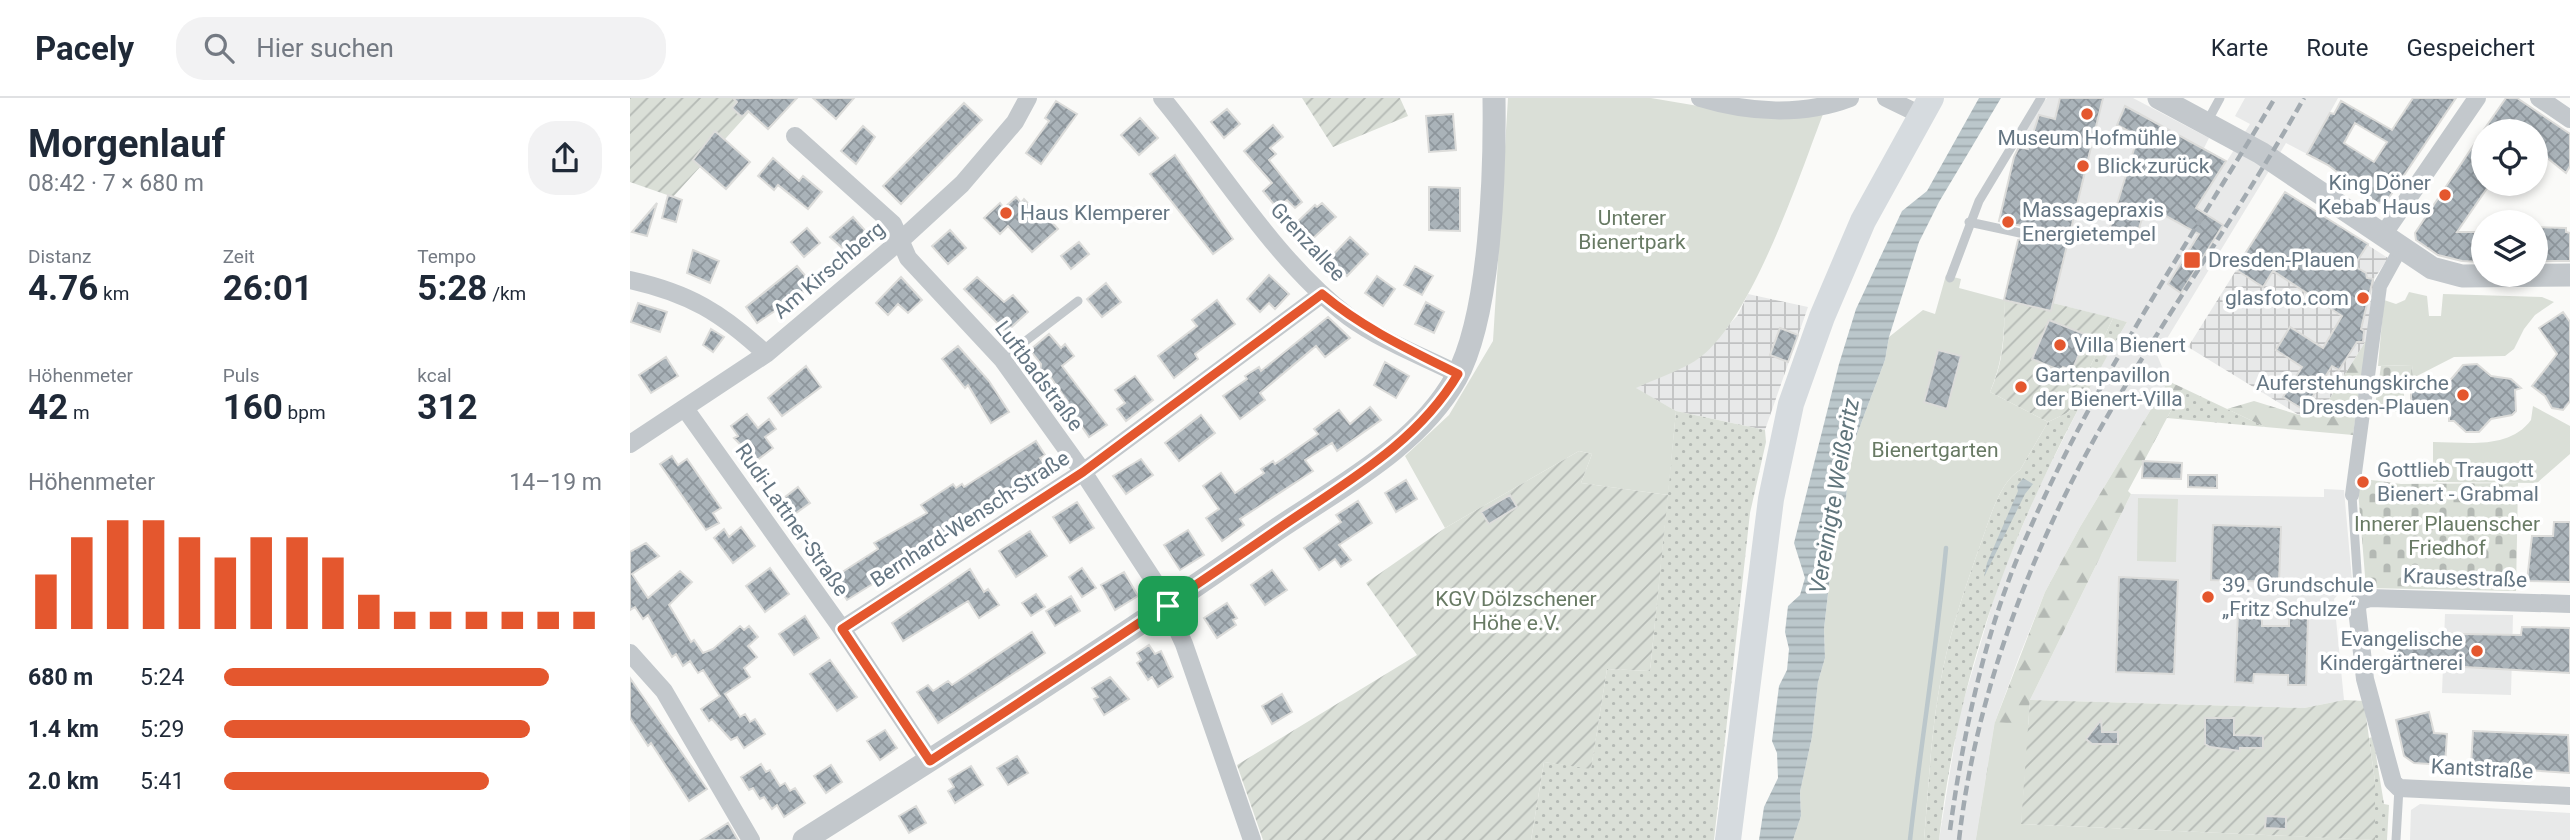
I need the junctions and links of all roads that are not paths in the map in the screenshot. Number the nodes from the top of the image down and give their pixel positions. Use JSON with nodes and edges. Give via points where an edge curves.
{"nodes":[{"id":1,"x":1028,"y":98,"type":"edge"},
{"id":2,"x":1162,"y":98,"type":"edge"},
{"id":3,"x":1494,"y":98,"type":"edge"},
{"id":4,"x":1700,"y":98,"type":"edge"},
{"id":5,"x":1850,"y":98,"type":"edge"},
{"id":6,"x":1886,"y":98,"type":"edge"},
{"id":7,"x":2041,"y":98,"type":"edge"},
{"id":8,"x":2159,"y":98,"type":"edge"},
{"id":9,"x":2220,"y":98,"type":"edge"},
{"id":10,"x":2477,"y":98,"type":"edge"},
{"id":11,"x":2539,"y":98,"type":"edge"},
{"id":12,"x":1926,"y":107,"type":"edge"},
{"id":13,"x":2570,"y":119,"type":"edge"},
{"id":14,"x":2206,"y":124,"type":"junction"},
{"id":15,"x":795,"y":136,"type":"dead end"},
{"id":16,"x":1969,"y":222,"type":"junction"},
{"id":17,"x":2020,"y":233,"type":"dead end"},
{"id":18,"x":901,"y":240,"type":"junction"},
{"id":19,"x":2392,"y":241,"type":"junction"},
{"id":20,"x":2570,"y":275,"type":"edge"},
{"id":21,"x":1950,"y":278,"type":"dead end"},
{"id":22,"x":630,"y":280,"type":"edge"},
{"id":23,"x":1322,"y":294,"type":"junction"},
{"id":24,"x":1078,"y":302,"type":"dead end"},
{"id":25,"x":766,"y":354,"type":"junction"},
{"id":26,"x":1002,"y":359,"type":"junction"},
{"id":27,"x":1458,"y":374,"type":"junction"},
{"id":28,"x":686,"y":410,"type":"junction"},
{"id":29,"x":630,"y":444,"type":"edge"},
{"id":30,"x":1083,"y":472,"type":"junction"},
{"id":31,"x":2352,"y":495,"type":"joint"},
{"id":32,"x":2358,"y":601,"type":"junction"},
{"id":33,"x":2570,"y":604,"type":"edge"},
{"id":34,"x":1168,"y":606,"type":"junction"},
{"id":35,"x":842,"y":629,"type":"junction"},
{"id":36,"x":630,"y":653,"type":"edge"},
{"id":37,"x":930,"y":761,"type":"junction"},
{"id":38,"x":2396,"y":785,"type":"junction"},
{"id":39,"x":2570,"y":796,"type":"edge"},
{"id":40,"x":751,"y":840,"type":"edge"},
{"id":41,"x":804,"y":840,"type":"edge"},
{"id":42,"x":1252,"y":840,"type":"edge"},
{"id":43,"x":1728,"y":840,"type":"edge"},
{"id":44,"x":2396,"y":840,"type":"edge"}],
"edges":[{"from":1,"to":18,"type":"street","name":"Am Kirschberg","via":[[1014,122],[962,184]]},
{"from":2,"to":23,"type":"street","name":"Grenzallee","via":[[1249,212]]},
{"from":3,"to":27,"type":"street","via":[[1486,261],[1474,332]]},
{"from":4,"to":5,"type":"street","via":[[1749,107],[1812,110]]},
{"from":6,"to":12,"type":"street"},
{"from":7,"to":16,"type":"lane"},
{"from":8,"to":14,"type":"street"},
{"from":9,"to":14,"type":"lane"},
{"from":10,"to":19,"type":"street"},
{"from":11,"to":13,"type":"street"},
{"from":12,"to":43,"type":"main road","via":[[1863,221],[1791,404],[1770,499]]},
{"from":14,"to":19,"type":"street","via":[[2261,153]]},
{"from":15,"to":18,"type":"street","name":"Luftbadstraße","via":[[870,201],[893,224]]},
{"from":16,"to":17,"type":"lane"},
{"from":16,"to":21,"type":"lane"},
{"from":18,"to":25,"type":"street","name":"Am Kirschberg"},
{"from":18,"to":26,"type":"street","name":"Luftbadstraße","via":[[908,258]]},
{"from":19,"to":20,"type":"street","via":[[2432,268],[2452,274]]},
{"from":19,"to":31,"type":"street","via":[[2380,286]]},
{"from":22,"to":25,"type":"street","via":[[701,303]]},
{"from":23,"to":27,"type":"street","name":"Grenzallee","via":[[1382,337]]},
{"from":23,"to":30,"type":"street","name":"Bernhard-Wensch-Straße"},
{"from":24,"to":26,"type":"lane"},
{"from":25,"to":28,"type":"street","name":"Am Kirschberg"},
{"from":26,"to":30,"type":"street","name":"Luftbadstraße"},
{"from":27,"to":34,"type":"street","via":[[1440,405],[1400,444]]},
{"from":28,"to":29,"type":"street","name":"Am Kirschberg"},
{"from":28,"to":35,"type":"street","name":"Rudi-Lattner-Straße"},
{"from":30,"to":34,"type":"street","name":"Luftbadstraße"},
{"from":30,"to":35,"type":"street","name":"Bernhard-Wensch-Straße"},
{"from":31,"to":32,"type":"lane"},
{"from":32,"to":33,"type":"street","name":"Krausestraße"},
{"from":32,"to":38,"type":"street","via":[[2365,679]]},
{"from":34,"to":37,"type":"street"},
{"from":34,"to":42,"type":"street","name":"Luftbadstraße"},
{"from":35,"to":37,"type":"street","name":"Rudi-Lattner-Straße"},
{"from":36,"to":40,"type":"street","via":[[664,691]]},
{"from":37,"to":41,"type":"street"},
{"from":38,"to":39,"type":"street","name":"Kantstraße"},
{"from":38,"to":44,"type":"lane"}]}
